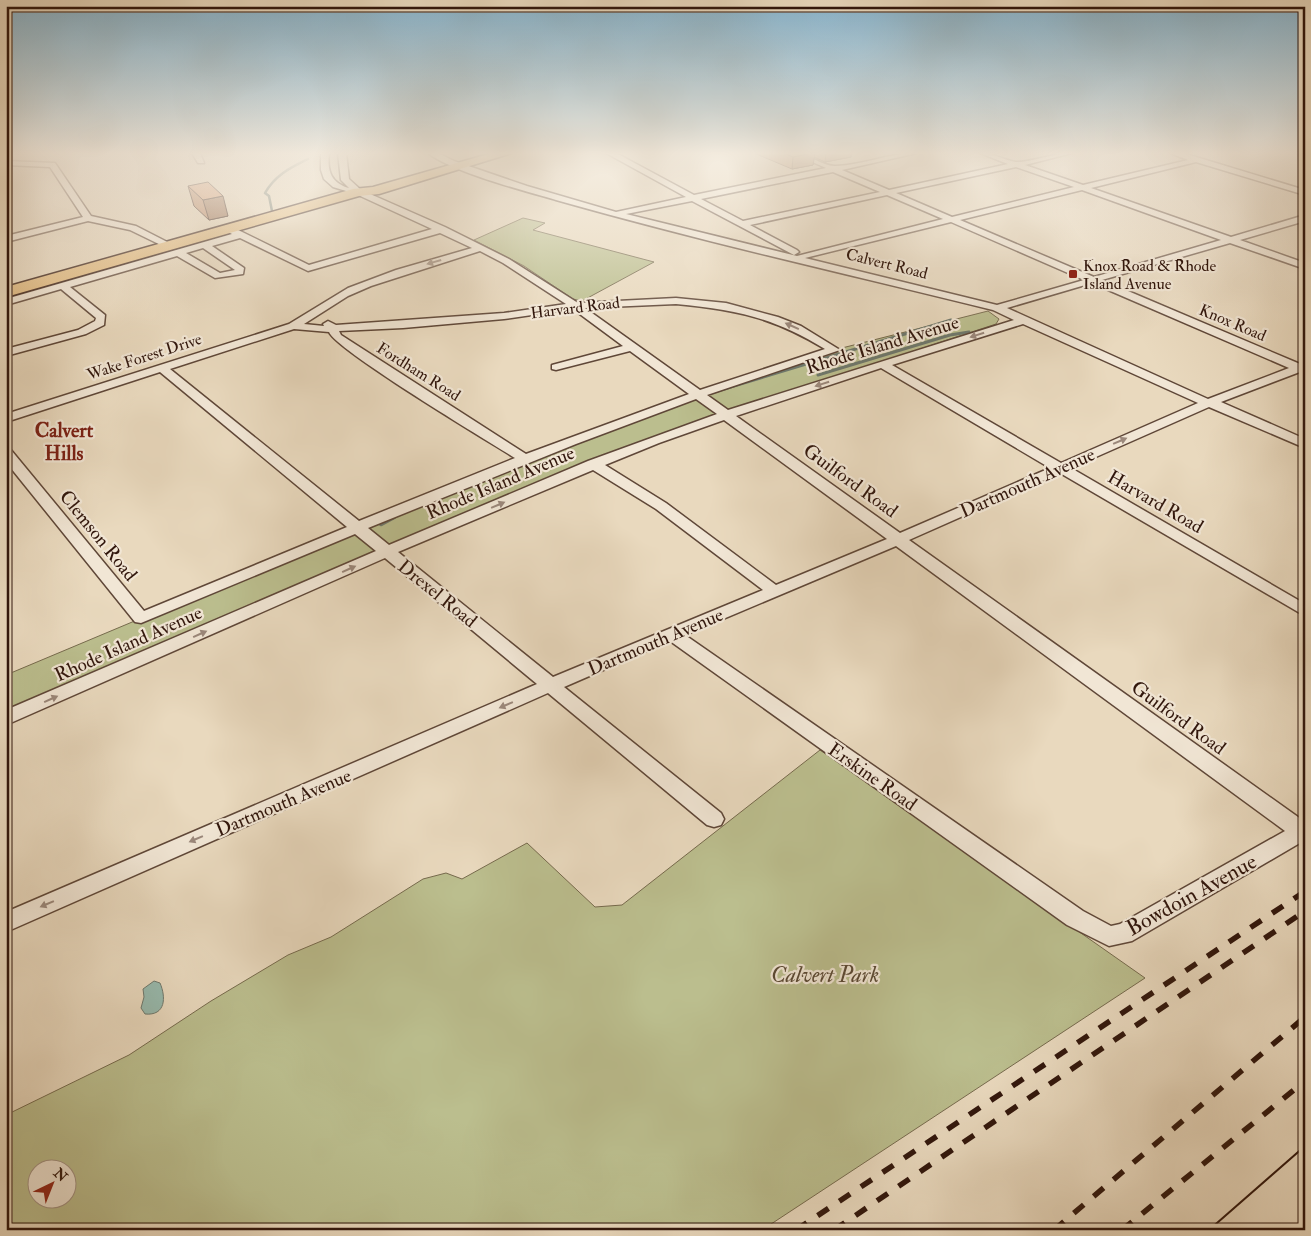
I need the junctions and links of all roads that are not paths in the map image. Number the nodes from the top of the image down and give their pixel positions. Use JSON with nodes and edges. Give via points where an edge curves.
{"nodes":[{"id":1,"x":83,"y":211,"type":"edge"},
{"id":2,"x":300,"y":211,"type":"edge"},
{"id":3,"x":399,"y":211,"type":"edge"},
{"id":4,"x":603,"y":211,"type":"edge"},
{"id":5,"x":631,"y":211,"type":"edge"},
{"id":6,"x":718,"y":211,"type":"edge"},
{"id":7,"x":805,"y":211,"type":"edge"},
{"id":8,"x":929,"y":211,"type":"edge"},
{"id":9,"x":988,"y":211,"type":"edge"},
{"id":10,"x":1147,"y":211,"type":"edge"},
{"id":11,"x":615,"y":214,"type":"junction"},
{"id":12,"x":88,"y":218,"type":"junction"},
{"id":13,"x":1305,"y":218,"type":"edge"},
{"id":14,"x":950,"y":220,"type":"junction"},
{"id":15,"x":1293,"y":222,"type":"junction"},
{"id":16,"x":743,"y":224,"type":"junction"},
{"id":17,"x":1305,"y":226,"type":"edge"},
{"id":18,"x":442,"y":230,"type":"junction"},
{"id":19,"x":234,"y":232,"type":"junction"},
{"id":20,"x":6,"y":239,"type":"edge"},
{"id":21,"x":1231,"y":240,"type":"junction"},
{"id":22,"x":204,"y":245,"type":"junction"},
{"id":23,"x":481,"y":248,"type":"junction"},
{"id":24,"x":175,"y":249,"type":"junction"},
{"id":25,"x":801,"y":257,"type":"junction"},
{"id":26,"x":1305,"y":266,"type":"edge"},
{"id":27,"x":1094,"y":280,"type":"junction"},
{"id":28,"x":64,"y":286,"type":"junction"},
{"id":29,"x":6,"y":292,"type":"edge"},
{"id":30,"x":6,"y":302,"type":"edge"},
{"id":31,"x":576,"y":306,"type":"junction"},
{"id":32,"x":996,"y":308,"type":"junction"},
{"id":33,"x":312,"y":316,"type":"junction"},
{"id":34,"x":1024,"y":320,"type":"junction"},
{"id":35,"x":293,"y":326,"type":"junction"},
{"id":36,"x":332,"y":329,"type":"junction"},
{"id":37,"x":631,"y":348,"type":"junction"},
{"id":38,"x":834,"y":350,"type":"joint"},
{"id":39,"x":6,"y":354,"type":"edge"},
{"id":40,"x":884,"y":365,"type":"junction"},
{"id":41,"x":556,"y":367,"type":"dead end"},
{"id":42,"x":1302,"y":367,"type":"edge"},
{"id":43,"x":162,"y":368,"type":"junction"},
{"id":44,"x":695,"y":394,"type":"junction"},
{"id":45,"x":1208,"y":403,"type":"junction"},
{"id":46,"x":725,"y":415,"type":"junction"},
{"id":47,"x":6,"y":418,"type":"edge"},
{"id":48,"x":1305,"y":444,"type":"edge"},
{"id":49,"x":1305,"y":452,"type":"edge"},
{"id":50,"x":6,"y":453,"type":"edge"},
{"id":51,"x":525,"y":459,"type":"junction"},
{"id":52,"x":593,"y":464,"type":"junction"},
{"id":53,"x":1059,"y":467,"type":"junction"},
{"id":54,"x":358,"y":527,"type":"junction"},
{"id":55,"x":897,"y":540,"type":"junction"},
{"id":56,"x":388,"y":552,"type":"junction"},
{"id":57,"x":773,"y":590,"type":"junction"},
{"id":58,"x":1305,"y":610,"type":"edge"},
{"id":59,"x":141,"y":618,"type":"joint"},
{"id":60,"x":671,"y":634,"type":"junction"},
{"id":61,"x":551,"y":685,"type":"junction"},
{"id":62,"x":6,"y":718,"type":"edge"},
{"id":63,"x":714,"y":819,"type":"dead end"},
{"id":64,"x":1303,"y":831,"type":"edge"},
{"id":65,"x":1075,"y":918,"type":"joint"},
{"id":66,"x":6,"y":922,"type":"edge"}],
"edges":[{"from":1,"to":12,"type":"street"},
{"from":2,"to":19,"type":"main road"},
{"from":3,"to":18,"type":"street","name":"Guilford Road"},
{"from":4,"to":11,"type":"street","name":"Calvert Road"},
{"from":5,"to":11,"type":"street"},
{"from":6,"to":16,"type":"street"},
{"from":7,"to":16,"type":"street"},
{"from":8,"to":14,"type":"street","name":"Knox Road"},
{"from":9,"to":14,"type":"street"},
{"from":10,"to":21,"type":"street"},
{"from":11,"to":25,"type":"street","name":"Calvert Road"},
{"from":12,"to":20,"type":"street"},
{"from":12,"to":24,"type":"street","via":[[133,228]]},
{"from":13,"to":15,"type":"street"},
{"from":14,"to":25,"type":"street"},
{"from":14,"to":27,"type":"street","name":"Knox Road"},
{"from":15,"to":17,"type":"street"},
{"from":15,"to":21,"type":"street"},
{"from":16,"to":25,"type":"street"},
{"from":18,"to":19,"type":"street","via":[[308,268]]},
{"from":18,"to":23,"type":"street","name":"Guilford Road"},
{"from":19,"to":22,"type":"street"},
{"from":19,"to":24,"type":"main road"},
{"from":21,"to":26,"type":"street"},
{"from":21,"to":27,"type":"street"},
{"from":22,"to":24,"type":"street"},
{"from":22,"to":24,"type":"street","via":[[237,265],[240,272],[218,276]]},
{"from":23,"to":31,"type":"street","name":"Guilford Road"},
{"from":23,"to":33,"type":"street","one_way":true,"via":[[366,284],[335,299]]},
{"from":24,"to":28,"type":"street"},
{"from":24,"to":29,"type":"main road"},
{"from":25,"to":32,"type":"street","name":"Calvert Road"},
{"from":27,"to":32,"type":"street"},
{"from":27,"to":42,"type":"street","name":"Knox Road"},
{"from":28,"to":30,"type":"street"},
{"from":28,"to":39,"type":"street","via":[[101,317],[100,323],[82,332]]},
{"from":31,"to":36,"type":"street","name":"Harvard Road","via":[[459,320]]},
{"from":31,"to":37,"type":"street","name":"Guilford Road"},
{"from":38,"to":31,"type":"street","name":"Harvard Road","one_way":true,"via":[[783,322],[726,306],[654,300]]},
{"from":32,"to":34,"type":"street","name":"Calvert Road"},
{"from":33,"to":35,"type":"street","name":"Wake Forest Drive"},
{"from":33,"to":36,"type":"street","via":[[331,325]]},
{"from":34,"to":40,"type":"street","name":"Rhode Island Avenue","one_way":true},
{"from":34,"to":45,"type":"street","name":"Calvert Road"},
{"from":35,"to":36,"type":"street"},
{"from":35,"to":43,"type":"street","name":"Wake Forest Drive"},
{"from":36,"to":51,"type":"street","name":"Fordham Road","via":[[336,337],[363,356]]},
{"from":37,"to":41,"type":"street"},
{"from":37,"to":44,"type":"street","name":"Guilford Road"},
{"from":38,"to":44,"type":"street","name":"Rhode Island Avenue"},
{"from":40,"to":46,"type":"street","name":"Rhode Island Avenue","one_way":true},
{"from":40,"to":53,"type":"street","name":"Harvard Road"},
{"from":42,"to":45,"type":"street","name":"Dartmouth Avenue"},
{"from":43,"to":47,"type":"street","name":"Wake Forest Drive"},
{"from":43,"to":54,"type":"street","name":"Drexel Road"},
{"from":44,"to":46,"type":"street","name":"Guilford Road"},
{"from":44,"to":51,"type":"street","name":"Rhode Island Avenue"},
{"from":45,"to":48,"type":"street","name":"Calvert Road"},
{"from":45,"to":49,"type":"street","name":"Calvert Road","via":[[1210,408]]},
{"from":53,"to":45,"type":"street","name":"Dartmouth Avenue","one_way":true},
{"from":46,"to":52,"type":"street","name":"Rhode Island Avenue"},
{"from":46,"to":55,"type":"street","name":"Guilford Road"},
{"from":50,"to":59,"type":"street","name":"Clemson Road"},
{"from":51,"to":54,"type":"street","name":"Rhode Island Avenue"},
{"from":56,"to":52,"type":"street","name":"Rhode Island Avenue","one_way":true},
{"from":52,"to":57,"type":"street","via":[[661,506]]},
{"from":53,"to":55,"type":"street","name":"Dartmouth Avenue"},
{"from":53,"to":58,"type":"street","name":"Harvard Road"},
{"from":54,"to":56,"type":"street","name":"Drexel Road"},
{"from":54,"to":59,"type":"street","name":"Rhode Island Avenue"},
{"from":55,"to":57,"type":"street","name":"Dartmouth Avenue"},
{"from":55,"to":64,"type":"street","name":"Guilford Road"},
{"from":56,"to":61,"type":"street","name":"Drexel Road"},
{"from":62,"to":56,"type":"street","name":"Rhode Island Avenue","one_way":true},
{"from":57,"to":60,"type":"street","name":"Dartmouth Avenue"},
{"from":60,"to":61,"type":"street","name":"Dartmouth Avenue"},
{"from":60,"to":65,"type":"street","name":"Erskine Road"},
{"from":61,"to":63,"type":"street","name":"Drexel Road"},
{"from":61,"to":66,"type":"street","name":"Dartmouth Avenue","one_way":true},
{"from":64,"to":65,"type":"street","name":"Bowdoin Avenue","via":[[1124,934],[1109,936]]}]}
